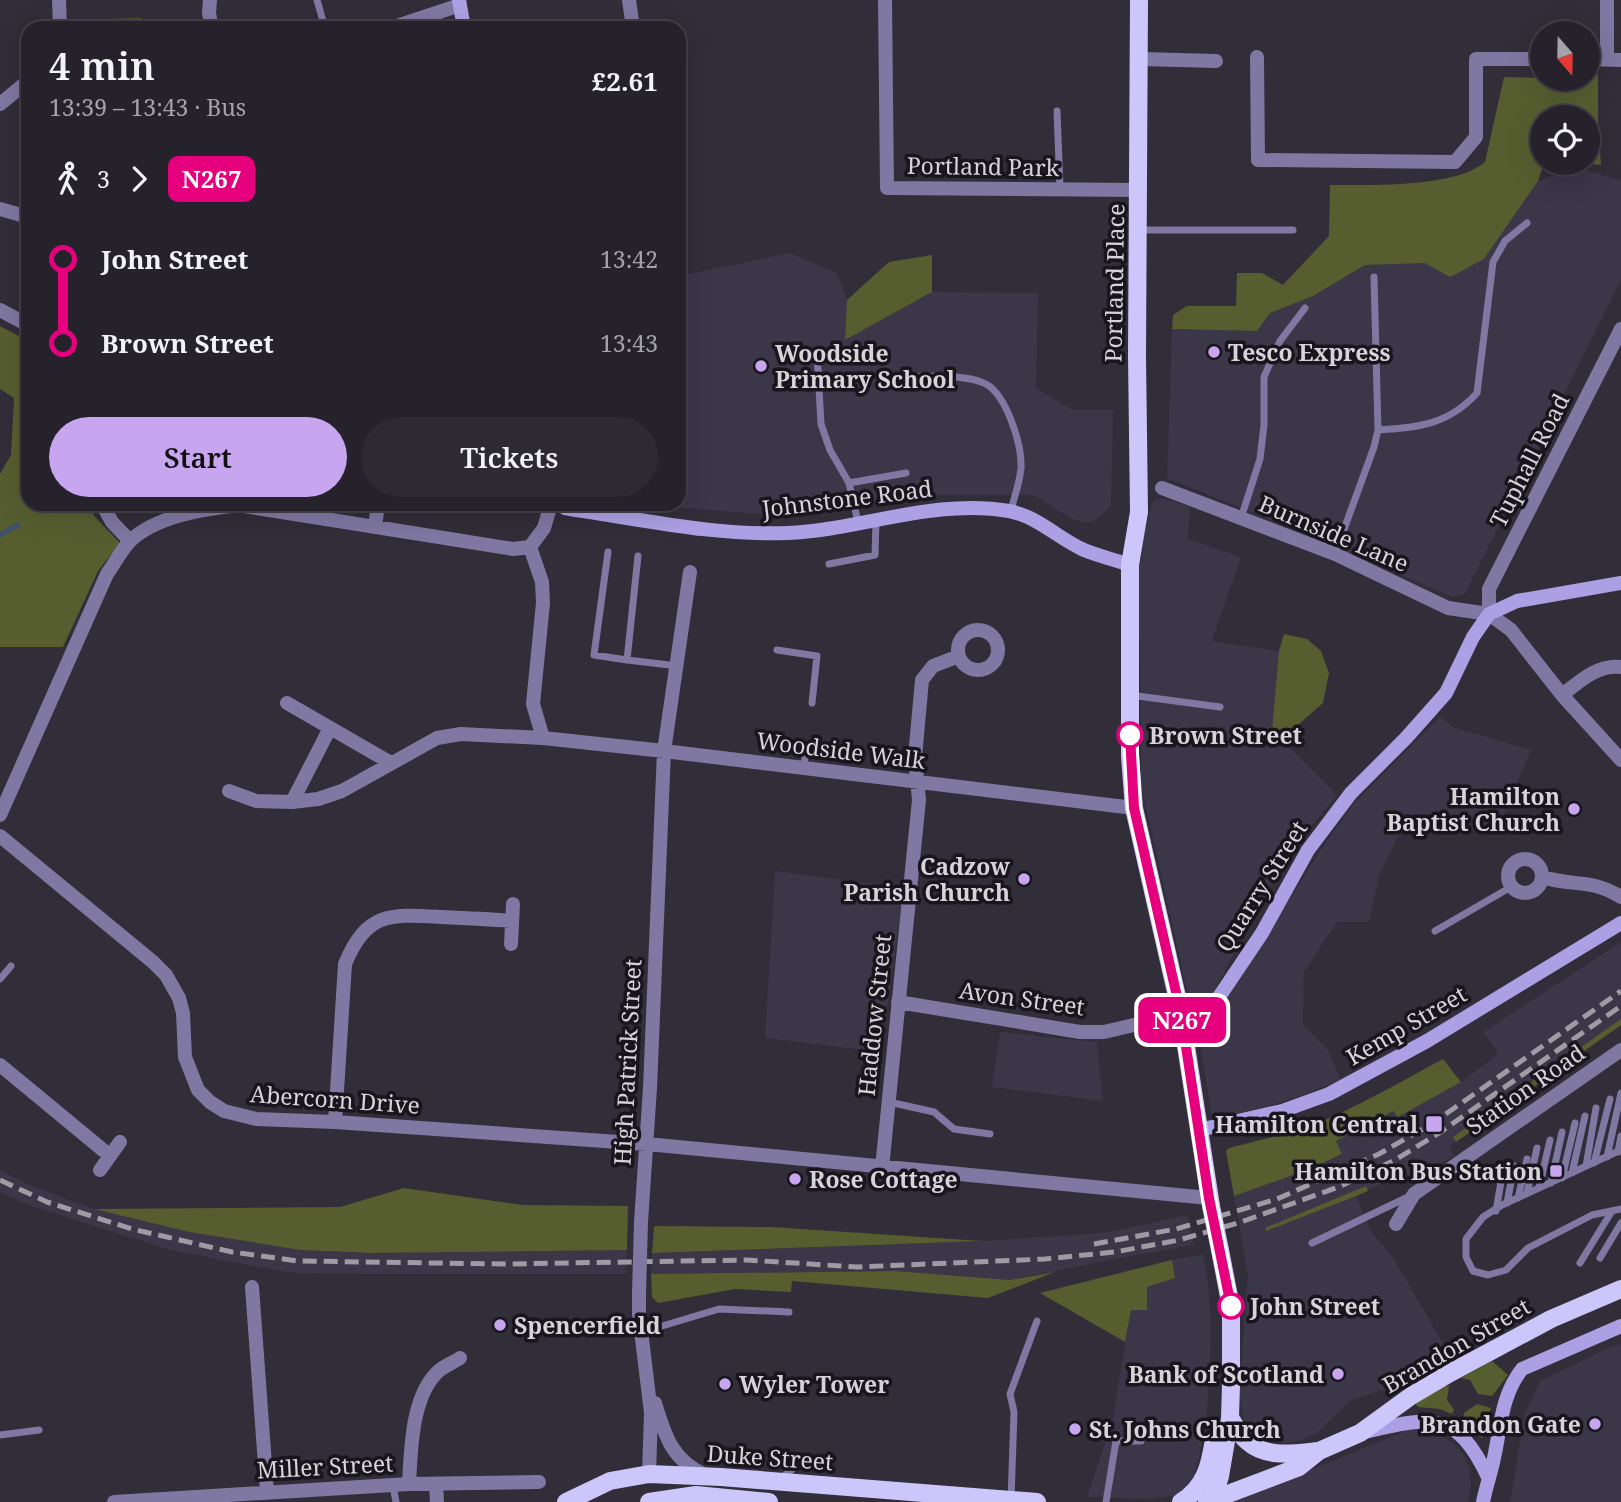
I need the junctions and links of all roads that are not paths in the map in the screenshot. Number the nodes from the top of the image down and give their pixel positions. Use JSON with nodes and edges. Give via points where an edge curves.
{"nodes":[{"id":1,"x":59,"y":0,"type":"edge"},
{"id":2,"x":209,"y":0,"type":"edge"},
{"id":3,"x":317,"y":0,"type":"edge"},
{"id":4,"x":629,"y":0,"type":"edge"},
{"id":5,"x":885,"y":0,"type":"edge"},
{"id":6,"x":1139,"y":0,"type":"edge"},
{"id":7,"x":1607,"y":0,"type":"edge"},
{"id":8,"x":459,"y":2,"type":"edge"},
{"id":9,"x":60,"y":21,"type":"edge"},
{"id":10,"x":211,"y":21,"type":"edge"},
{"id":11,"x":323,"y":21,"type":"edge"},
{"id":12,"x":409,"y":21,"type":"edge"},
{"id":13,"x":463,"y":21,"type":"edge"},
{"id":14,"x":633,"y":21,"type":"edge"},
{"id":15,"x":1256,"y":57,"type":"dead end"},
{"id":16,"x":1140,"y":59,"type":"junction"},
{"id":17,"x":1530,"y":59,"type":"edge"},
{"id":18,"x":1614,"y":59,"type":"edge"},
{"id":19,"x":1216,"y":61,"type":"dead end"},
{"id":20,"x":21,"y":87,"type":"edge"},
{"id":21,"x":0,"y":104,"type":"edge"},
{"id":22,"x":1057,"y":111,"type":"dead end"},
{"id":23,"x":1060,"y":189,"type":"junction"},
{"id":24,"x":1139,"y":190,"type":"junction"},
{"id":25,"x":0,"y":209,"type":"edge"},
{"id":26,"x":21,"y":215,"type":"edge"},
{"id":27,"x":1527,"y":223,"type":"dead end"},
{"id":28,"x":1138,"y":230,"type":"junction"},
{"id":29,"x":1293,"y":230,"type":"dead end"},
{"id":30,"x":1374,"y":277,"type":"dead end"},
{"id":31,"x":1305,"y":308,"type":"dead end"},
{"id":32,"x":0,"y":310,"type":"edge"},
{"id":33,"x":21,"y":321,"type":"edge"},
{"id":34,"x":1621,"y":329,"type":"edge"},
{"id":35,"x":817,"y":353,"type":"dead end"},
{"id":36,"x":920,"y":376,"type":"dead end"},
{"id":37,"x":1378,"y":430,"type":"junction"},
{"id":38,"x":906,"y":473,"type":"dead end"},
{"id":39,"x":849,"y":483,"type":"junction"},
{"id":40,"x":1162,"y":488,"type":"dead end"},
{"id":41,"x":106,"y":511,"type":"edge"},
{"id":42,"x":193,"y":511,"type":"edge"},
{"id":43,"x":275,"y":511,"type":"edge"},
{"id":44,"x":377,"y":511,"type":"edge"},
{"id":45,"x":549,"y":511,"type":"edge"},
{"id":46,"x":583,"y":511,"type":"edge"},
{"id":47,"x":1011,"y":511,"type":"junction"},
{"id":48,"x":1241,"y":518,"type":"junction"},
{"id":49,"x":876,"y":519,"type":"junction"},
{"id":50,"x":858,"y":522,"type":"junction"},
{"id":51,"x":375,"y":527,"type":"junction"},
{"id":52,"x":130,"y":541,"type":"junction"},
{"id":53,"x":530,"y":547,"type":"junction"},
{"id":54,"x":608,"y":552,"type":"dead end"},
{"id":55,"x":1335,"y":554,"type":"junction"},
{"id":56,"x":638,"y":556,"type":"dead end"},
{"id":57,"x":829,"y":564,"type":"dead end"},
{"id":58,"x":1130,"y":565,"type":"junction"},
{"id":59,"x":690,"y":572,"type":"dead end"},
{"id":60,"x":1621,"y":583,"type":"edge"},
{"id":61,"x":1489,"y":614,"type":"junction"},
{"id":62,"x":777,"y":650,"type":"dead end"},
{"id":63,"x":959,"y":656,"type":"dead end"},
{"id":64,"x":627,"y":660,"type":"junction"},
{"id":65,"x":678,"y":666,"type":"junction"},
{"id":66,"x":1621,"y":667,"type":"edge"},
{"id":67,"x":1129,"y":695,"type":"junction"},
{"id":68,"x":1562,"y":695,"type":"junction"},
{"id":69,"x":287,"y":703,"type":"dead end"},
{"id":70,"x":812,"y":703,"type":"dead end"},
{"id":71,"x":1220,"y":707,"type":"dead end"},
{"id":72,"x":330,"y":728,"type":"junction"},
{"id":73,"x":543,"y":738,"type":"junction"},
{"id":74,"x":806,"y":748,"type":"dead end"},
{"id":75,"x":664,"y":751,"type":"junction"},
{"id":76,"x":1621,"y":760,"type":"edge"},
{"id":77,"x":391,"y":763,"type":"junction"},
{"id":78,"x":804,"y":768,"type":"junction"},
{"id":79,"x":918,"y":782,"type":"junction"},
{"id":80,"x":229,"y":791,"type":"dead end"},
{"id":81,"x":292,"y":802,"type":"junction"},
{"id":82,"x":1134,"y":808,"type":"junction"},
{"id":83,"x":0,"y":815,"type":"edge"},
{"id":84,"x":0,"y":836,"type":"edge"},
{"id":85,"x":1543,"y":877,"type":"junction"},
{"id":86,"x":1511,"y":887,"type":"junction"},
{"id":87,"x":1621,"y":897,"type":"edge"},
{"id":88,"x":513,"y":904,"type":"dead end"},
{"id":89,"x":512,"y":921,"type":"junction"},
{"id":90,"x":1621,"y":923,"type":"edge"},
{"id":91,"x":1435,"y":931,"type":"dead end"},
{"id":92,"x":511,"y":944,"type":"dead end"},
{"id":93,"x":11,"y":966,"type":"dead end"},
{"id":94,"x":0,"y":979,"type":"edge"},
{"id":95,"x":898,"y":1002,"type":"junction"},
{"id":96,"x":1181,"y":1014,"type":"junction"},
{"id":97,"x":1621,"y":1050,"type":"edge"},
{"id":98,"x":0,"y":1065,"type":"edge"},
{"id":99,"x":1620,"y":1093,"type":"edge"},
{"id":100,"x":1610,"y":1099,"type":"dead end"},
{"id":101,"x":889,"y":1102,"type":"junction"},
{"id":102,"x":1596,"y":1108,"type":"dead end"},
{"id":103,"x":1585,"y":1116,"type":"dead end"},
{"id":104,"x":335,"y":1122,"type":"junction"},
{"id":105,"x":1575,"y":1123,"type":"dead end"},
{"id":106,"x":1199,"y":1130,"type":"junction"},
{"id":107,"x":1562,"y":1132,"type":"dead end"},
{"id":108,"x":990,"y":1134,"type":"dead end"},
{"id":109,"x":1621,"y":1136,"type":"edge"},
{"id":110,"x":1550,"y":1140,"type":"dead end"},
{"id":111,"x":120,"y":1142,"type":"dead end"},
{"id":112,"x":647,"y":1144,"type":"junction"},
{"id":113,"x":1537,"y":1148,"type":"dead end"},
{"id":114,"x":1619,"y":1151,"type":"edge"},
{"id":115,"x":109,"y":1155,"type":"junction"},
{"id":116,"x":1607,"y":1157,"type":"junction"},
{"id":117,"x":1527,"y":1159,"type":"dead end"},
{"id":118,"x":1594,"y":1163,"type":"junction"},
{"id":119,"x":1514,"y":1166,"type":"dead end"},
{"id":120,"x":1586,"y":1166,"type":"junction"},
{"id":121,"x":882,"y":1168,"type":"junction"},
{"id":122,"x":100,"y":1170,"type":"dead end"},
{"id":123,"x":1503,"y":1170,"type":"dead end"},
{"id":124,"x":1572,"y":1173,"type":"junction"},
{"id":125,"x":1562,"y":1178,"type":"junction"},
{"id":126,"x":1551,"y":1183,"type":"junction"},
{"id":127,"x":1539,"y":1188,"type":"junction"},
{"id":128,"x":1414,"y":1194,"type":"junction"},
{"id":129,"x":1527,"y":1194,"type":"junction"},
{"id":130,"x":1518,"y":1198,"type":"junction"},
{"id":131,"x":1210,"y":1202,"type":"junction"},
{"id":132,"x":1507,"y":1203,"type":"junction"},
{"id":133,"x":1621,"y":1209,"type":"edge"},
{"id":134,"x":1496,"y":1211,"type":"junction"},
{"id":135,"x":1612,"y":1211,"type":"junction"},
{"id":136,"x":1621,"y":1223,"type":"edge"},
{"id":137,"x":1396,"y":1224,"type":"dead end"},
{"id":138,"x":1312,"y":1242,"type":"dead end"},
{"id":139,"x":1600,"y":1258,"type":"dead end"},
{"id":140,"x":1580,"y":1263,"type":"dead end"},
{"id":141,"x":252,"y":1287,"type":"dead end"},
{"id":142,"x":1621,"y":1289,"type":"edge"},
{"id":143,"x":789,"y":1312,"type":"dead end"},
{"id":144,"x":1037,"y":1321,"type":"dead end"},
{"id":145,"x":1621,"y":1326,"type":"edge"},
{"id":146,"x":642,"y":1332,"type":"junction"},
{"id":147,"x":1229,"y":1342,"type":"junction"},
{"id":148,"x":460,"y":1358,"type":"dead end"},
{"id":149,"x":647,"y":1375,"type":"junction"},
{"id":150,"x":1230,"y":1418,"type":"junction"},
{"id":151,"x":39,"y":1430,"type":"dead end"},
{"id":152,"x":1360,"y":1433,"type":"junction"},
{"id":153,"x":0,"y":1435,"type":"edge"},
{"id":154,"x":1141,"y":1441,"type":"dead end"},
{"id":155,"x":1319,"y":1451,"type":"junction"},
{"id":156,"x":794,"y":1468,"type":"dead end"},
{"id":157,"x":649,"y":1474,"type":"junction"},
{"id":158,"x":708,"y":1476,"type":"junction"},
{"id":159,"x":1488,"y":1477,"type":"junction"},
{"id":160,"x":777,"y":1481,"type":"junction"},
{"id":161,"x":539,"y":1482,"type":"dead end"},
{"id":162,"x":410,"y":1484,"type":"junction"},
{"id":163,"x":436,"y":1484,"type":"junction"},
{"id":164,"x":393,"y":1486,"type":"junction"},
{"id":165,"x":267,"y":1492,"type":"junction"},
{"id":166,"x":1011,"y":1500,"type":"junction"},
{"id":167,"x":116,"y":1502,"type":"edge"},
{"id":168,"x":396,"y":1502,"type":"edge"},
{"id":169,"x":437,"y":1502,"type":"edge"},
{"id":170,"x":566,"y":1502,"type":"edge"},
{"id":171,"x":649,"y":1502,"type":"edge"},
{"id":172,"x":769,"y":1502,"type":"edge"},
{"id":173,"x":1037,"y":1502,"type":"edge"},
{"id":174,"x":1107,"y":1502,"type":"edge"},
{"id":175,"x":1181,"y":1502,"type":"edge"},
{"id":176,"x":1210,"y":1502,"type":"edge"},
{"id":177,"x":1483,"y":1502,"type":"edge"}],
"edges":[{"from":1,"to":9,"type":"street"},
{"from":2,"to":10,"type":"street"},
{"from":3,"to":11,"type":"lane"},
{"from":4,"to":14,"type":"street"},
{"from":5,"to":23,"type":"street","name":"Portland Park","via":[[887,188]]},
{"from":6,"to":16,"type":"main road","name":"Portland Place"},
{"from":7,"to":18,"type":"street"},
{"from":8,"to":12,"type":"street"},
{"from":8,"to":13,"type":"street"},
{"from":15,"to":17,"type":"street","via":[[1258,160],[1455,162],[1476,137],[1476,59]]},
{"from":16,"to":19,"type":"street"},
{"from":16,"to":24,"type":"main road","name":"Portland Place"},
{"from":20,"to":21,"type":"street"},
{"from":22,"to":23,"type":"lane"},
{"from":23,"to":24,"type":"street","name":"Portland Park"},
{"from":24,"to":28,"type":"main road","name":"Portland Place"},
{"from":25,"to":26,"type":"street"},
{"from":27,"to":37,"type":"lane","via":[[1506,241],[1493,262],[1477,393],[1445,419],[1419,427]]},
{"from":28,"to":29,"type":"lane"},
{"from":28,"to":58,"type":"main road","name":"Portland Place","via":[[1139,512]]},
{"from":30,"to":37,"type":"lane"},
{"from":31,"to":48,"type":"lane","via":[[1280,341],[1264,377],[1260,459]]},
{"from":32,"to":33,"type":"street"},
{"from":34,"to":61,"type":"street","name":"Tuphall Road","via":[[1489,589]]},
{"from":35,"to":39,"type":"lane","via":[[821,424]]},
{"from":36,"to":47,"type":"lane","via":[[986,384],[1001,397],[1013,422],[1021,467]]},
{"from":37,"to":55,"type":"lane"},
{"from":38,"to":39,"type":"lane"},
{"from":39,"to":50,"type":"lane"},
{"from":40,"to":48,"type":"street","name":"Burnside Lane"},
{"from":41,"to":52,"type":"street"},
{"from":42,"to":52,"type":"street"},
{"from":43,"to":51,"type":"street"},
{"from":44,"to":51,"type":"street"},
{"from":45,"to":53,"type":"street","via":[[544,528]]},
{"from":46,"to":50,"type":"street","name":"Johnstone Road","via":[[729,531],[788,533]]},
{"from":47,"to":49,"type":"street","name":"Johnstone Road","via":[[971,508]]},
{"from":47,"to":58,"type":"street","name":"Johnstone Road","via":[[1054,530],[1083,550]]},
{"from":48,"to":55,"type":"street","name":"Burnside Lane"},
{"from":49,"to":50,"type":"street","name":"Johnstone Road"},
{"from":49,"to":57,"type":"lane","via":[[875,555]]},
{"from":51,"to":53,"type":"street","via":[[513,549]]},
{"from":52,"to":83,"type":"street","via":[[107,574]]},
{"from":53,"to":73,"type":"street","via":[[542,582],[533,704]]},
{"from":54,"to":64,"type":"lane","via":[[594,655]]},
{"from":55,"to":61,"type":"street","name":"Burnside Lane","via":[[1448,608]]},
{"from":56,"to":64,"type":"lane"},
{"from":58,"to":67,"type":"main road","name":"Portland Place"},
{"from":59,"to":65,"type":"street","name":"High Patrick Street"},
{"from":60,"to":61,"type":"street","via":[[1517,601]]},
{"from":61,"to":68,"type":"street","via":[[1511,630]]},
{"from":61,"to":96,"type":"street","name":"Quarry Street","via":[[1446,693],[1352,793],[1308,850],[1262,933],[1217,1000]]},
{"from":62,"to":70,"type":"lane","via":[[817,656]]},
{"from":63,"to":79,"type":"street","name":"Haddow Street","via":[[933,666],[922,680],[915,757]]},
{"from":64,"to":65,"type":"lane"},
{"from":65,"to":75,"type":"street","name":"High Patrick Street"},
{"from":66,"to":68,"type":"street","via":[[1608,666]]},
{"from":67,"to":71,"type":"lane"},
{"from":67,"to":82,"type":"main road","name":"Portland Place"},
{"from":68,"to":76,"type":"street"},
{"from":69,"to":72,"type":"street"},
{"from":72,"to":77,"type":"street"},
{"from":72,"to":81,"type":"street"},
{"from":73,"to":75,"type":"street","name":"Woodside Walk"},
{"from":73,"to":77,"type":"street","name":"Woodside Walk","via":[[461,734],[437,738]]},
{"from":74,"to":78,"type":"lane"},
{"from":75,"to":78,"type":"street","name":"Woodside Walk"},
{"from":75,"to":112,"type":"street","name":"High Patrick Street"},
{"from":77,"to":81,"type":"street","name":"Woodside Walk","via":[[342,791]]},
{"from":78,"to":79,"type":"street","name":"Woodside Walk"},
{"from":79,"to":82,"type":"street","name":"Woodside Walk"},
{"from":79,"to":95,"type":"street","name":"Haddow Street"},
{"from":80,"to":81,"type":"street","name":"Woodside Walk","via":[[256,801]]},
{"from":82,"to":96,"type":"main road","name":"Portland Place"},
{"from":84,"to":104,"type":"street","name":"Abercorn Drive","via":[[166,975],[183,1013],[185,1057],[191,1076],[210,1102],[224,1111],[256,1119]]},
{"from":85,"to":86,"type":"street","via":[[1530,893]]},
{"from":85,"to":86,"type":"street","via":[[1533,860],[1520,859],[1510,867]]},
{"from":85,"to":87,"type":"street","via":[[1593,884]]},
{"from":86,"to":91,"type":"lane"},
{"from":88,"to":89,"type":"street"},
{"from":89,"to":92,"type":"street"},
{"from":89,"to":104,"type":"street","via":[[397,914],[363,932],[345,964]]},
{"from":90,"to":106,"type":"street","name":"Kemp Street","via":[[1427,1041],[1329,1094],[1282,1111]]},
{"from":93,"to":94,"type":"lane"},
{"from":95,"to":96,"type":"street","name":"Avon Street","via":[[1080,1032],[1104,1032]]},
{"from":95,"to":101,"type":"street","name":"Haddow Street"},
{"from":96,"to":106,"type":"main road"},
{"from":97,"to":128,"type":"street","name":"Station Road"},
{"from":98,"to":115,"type":"street"},
{"from":99,"to":116,"type":"lane"},
{"from":100,"to":118,"type":"lane"},
{"from":101,"to":108,"type":"lane","via":[[934,1112],[954,1129]]},
{"from":101,"to":121,"type":"street","name":"Haddow Street"},
{"from":102,"to":120,"type":"lane"},
{"from":103,"to":124,"type":"lane"},
{"from":104,"to":112,"type":"street","name":"Abercorn Drive"},
{"from":105,"to":125,"type":"lane"},
{"from":106,"to":131,"type":"main road"},
{"from":107,"to":126,"type":"lane"},
{"from":109,"to":114,"type":"lane"},
{"from":110,"to":127,"type":"lane"},
{"from":111,"to":115,"type":"street"},
{"from":112,"to":121,"type":"street"},
{"from":112,"to":146,"type":"street","name":"High Patrick Street","bridge":true,"via":[[639,1293]]},
{"from":113,"to":129,"type":"lane"},
{"from":114,"to":116,"type":"lane"},
{"from":115,"to":122,"type":"street"},
{"from":116,"to":118,"type":"lane"},
{"from":117,"to":130,"type":"lane"},
{"from":118,"to":120,"type":"lane"},
{"from":119,"to":132,"type":"lane"},
{"from":120,"to":124,"type":"lane"},
{"from":121,"to":131,"type":"street"},
{"from":123,"to":134,"type":"lane"},
{"from":124,"to":125,"type":"lane"},
{"from":125,"to":126,"type":"lane"},
{"from":126,"to":127,"type":"lane"},
{"from":127,"to":129,"type":"lane"},
{"from":128,"to":137,"type":"street","name":"Station Road"},
{"from":128,"to":138,"type":"lane"},
{"from":129,"to":130,"type":"lane"},
{"from":130,"to":132,"type":"lane"},
{"from":131,"to":147,"type":"main road","bridge":true,"via":[[1231,1307]]},
{"from":132,"to":134,"type":"lane"},
{"from":133,"to":135,"type":"lane"},
{"from":134,"to":135,"type":"lane","via":[[1483,1217],[1466,1239],[1466,1257],[1473,1270],[1488,1275],[1506,1270],[1528,1248],[1592,1215]]},
{"from":135,"to":140,"type":"lane"},
{"from":136,"to":139,"type":"lane"},
{"from":141,"to":165,"type":"street"},
{"from":142,"to":152,"type":"main road","name":"Brandon Street","via":[[1551,1319],[1450,1373]]},
{"from":143,"to":146,"type":"lane","via":[[719,1309]]},
{"from":144,"to":166,"type":"lane","via":[[1010,1394],[1014,1412]]},
{"from":145,"to":159,"type":"street","via":[[1522,1368],[1503,1404]]},
{"from":146,"to":149,"type":"street","name":"High Patrick Street"},
{"from":147,"to":150,"type":"main road"},
{"from":147,"to":175,"type":"main road","via":[[1210,1461],[1203,1483]]},
{"from":148,"to":162,"type":"street","via":[[440,1370],[415,1416]]},
{"from":149,"to":157,"type":"street","name":"High Patrick Street"},
{"from":149,"to":158,"type":"street","name":"High Patrick Street","via":[[665,1437],[681,1460]]},
{"from":150,"to":155,"type":"main road","name":"Brandon Street","via":[[1248,1442],[1264,1451]]},
{"from":150,"to":176,"type":"main road","via":[[1220,1476]]},
{"from":151,"to":153,"type":"lane"},
{"from":152,"to":155,"type":"main road","name":"Brandon Street"},
{"from":152,"to":159,"type":"street","via":[[1428,1420],[1451,1427],[1472,1446]]},
{"from":154,"to":174,"type":"lane","via":[[1116,1441]]},
{"from":155,"to":176,"type":"main road","name":"Brandon Street","via":[[1299,1467]]},
{"from":156,"to":160,"type":"lane"},
{"from":157,"to":158,"type":"main road","name":"Duke Street"},
{"from":157,"to":170,"type":"main road","via":[[610,1481]]},
{"from":157,"to":171,"type":"main road","name":"Duke Street"},
{"from":158,"to":160,"type":"main road","name":"Duke Street"},
{"from":159,"to":177,"type":"street"},
{"from":160,"to":166,"type":"main road","name":"Duke Street"},
{"from":161,"to":163,"type":"street","name":"Miller Street"},
{"from":162,"to":163,"type":"street","name":"Miller Street"},
{"from":162,"to":164,"type":"street","name":"Miller Street"},
{"from":163,"to":169,"type":"street"},
{"from":164,"to":165,"type":"street","name":"Miller Street"},
{"from":164,"to":168,"type":"lane"},
{"from":165,"to":167,"type":"street","name":"Miller Street"},
{"from":166,"to":173,"type":"main road","name":"Duke Street"},
{"from":171,"to":172,"type":"main road","name":"Duke Street","via":[[696,1495]]}]}
